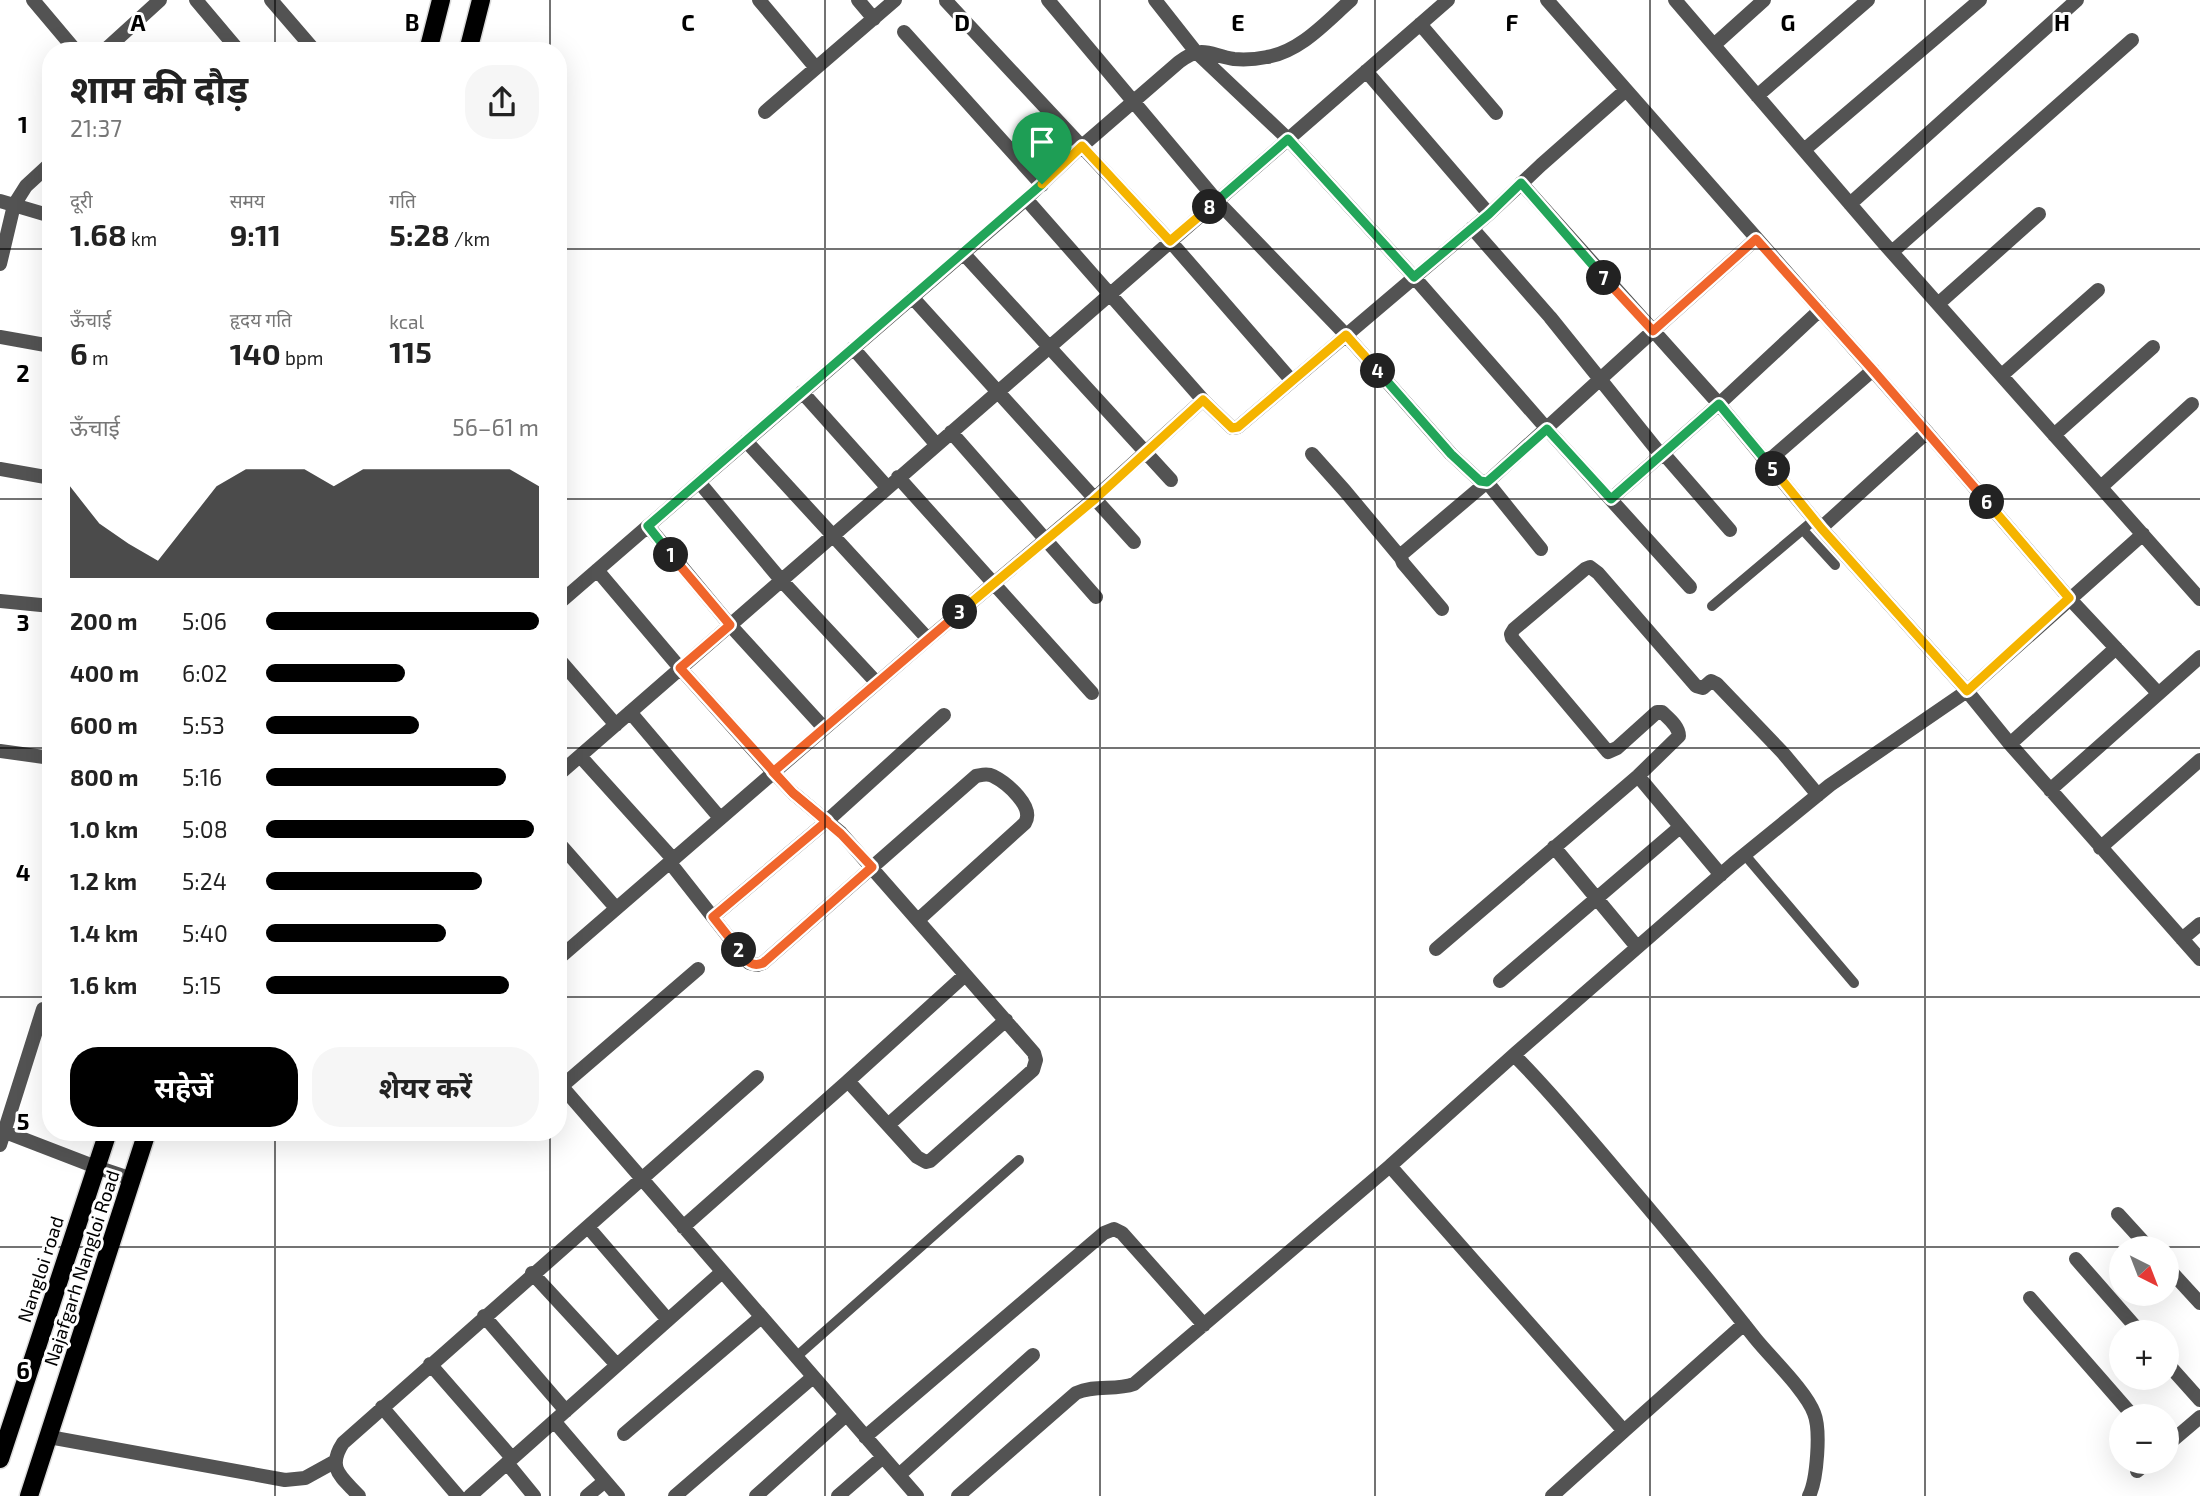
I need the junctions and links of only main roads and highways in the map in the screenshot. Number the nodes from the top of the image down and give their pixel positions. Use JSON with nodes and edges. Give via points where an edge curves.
{"nodes":[{"id":1,"x":441,"y":0,"type":"edge"},
{"id":2,"x":481,"y":0,"type":"edge"},
{"id":3,"x":430,"y":42,"type":"edge"},
{"id":4,"x":470,"y":42,"type":"edge"},
{"id":5,"x":105,"y":1141,"type":"edge"},
{"id":6,"x":144,"y":1141,"type":"edge"},
{"id":7,"x":4,"y":1431,"type":"edge"},
{"id":8,"x":0,"y":1459,"type":"edge"},
{"id":9,"x":29,"y":1496,"type":"edge"}],
"edges":[{"from":1,"to":3,"type":"main road"},
{"from":2,"to":4,"type":"main road"},
{"from":5,"to":7,"type":"main road","name":"Nangloi road"},
{"from":6,"to":9,"type":"main road","name":"Najafgarh Nangloi Road"},
{"from":7,"to":8,"type":"main road","name":"Nangloi road"}]}
